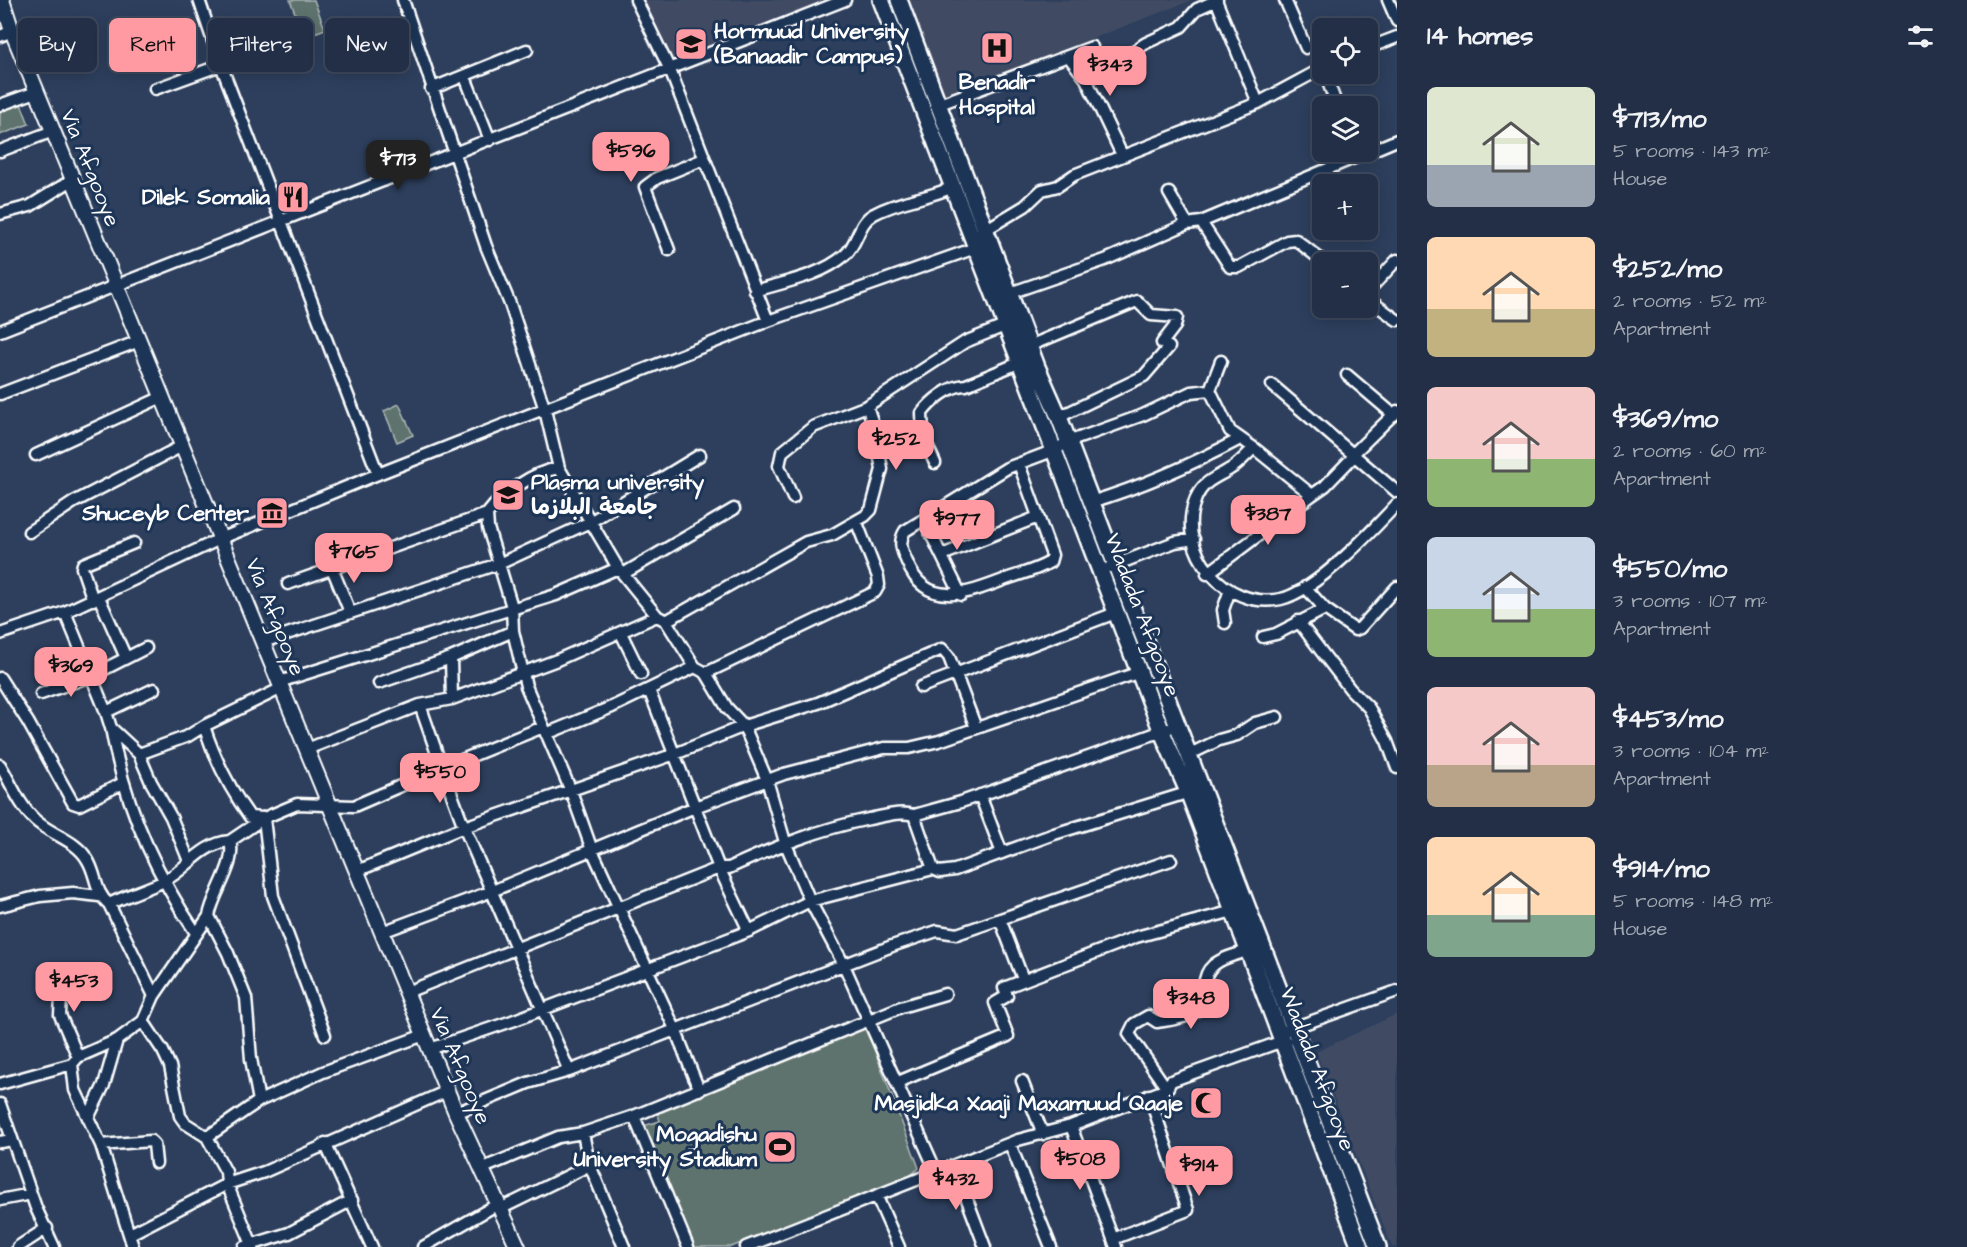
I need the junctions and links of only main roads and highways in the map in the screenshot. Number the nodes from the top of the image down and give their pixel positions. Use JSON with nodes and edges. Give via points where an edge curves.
{"nodes":[{"id":1,"x":2,"y":0,"type":"edge"},
{"id":2,"x":881,"y":0,"type":"edge"},
{"id":3,"x":899,"y":0,"type":"edge"},
{"id":4,"x":6,"y":34,"type":"edge"},
{"id":5,"x":981,"y":239,"type":"junction"},
{"id":6,"x":1014,"y":322,"type":"junction"},
{"id":7,"x":1062,"y":446,"type":"junction"},
{"id":8,"x":1108,"y":568,"type":"junction"},
{"id":9,"x":1194,"y":790,"type":"junction"},
{"id":10,"x":1288,"y":1036,"type":"junction"},
{"id":11,"x":518,"y":1247,"type":"edge"},
{"id":12,"x":1360,"y":1247,"type":"edge"},
{"id":13,"x":1378,"y":1247,"type":"edge"}],
"edges":[{"from":1,"to":4,"type":"main road","name":"Via Afgooye"},
{"from":2,"to":5,"type":"highway","name":"Wadada Afgooye","via":[[953,187]]},
{"from":3,"to":5,"type":"highway","name":"Wadada Afgooye"},
{"from":4,"to":11,"type":"main road","name":"Via Afgooye","via":[[36,92],[456,1113]]},
{"from":5,"to":6,"type":"highway","name":"Wadada Afgooye"},
{"from":5,"to":6,"type":"highway","name":"Wadada Afgooye","via":[[1010,293]]},
{"from":6,"to":7,"type":"highway","name":"Wadada Afgooye","via":[[1021,362]]},
{"from":6,"to":7,"type":"highway","name":"Wadada Afgooye","via":[[1029,345],[1059,417]]},
{"from":7,"to":8,"type":"highway","name":"Wadada Afgooye"},
{"from":7,"to":8,"type":"highway","name":"Wadada Afgooye","via":[[1091,502]]},
{"from":8,"to":9,"type":"highway","name":"Wadada Afgooye","via":[[1176,724],[1188,755]]},
{"from":8,"to":9,"type":"highway","name":"Wadada Afgooye","via":[[1118,612],[1162,732]]},
{"from":9,"to":10,"type":"highway","name":"Wadada Afgooye"},
{"from":9,"to":10,"type":"highway","name":"Wadada Afgooye","via":[[1248,951]]},
{"from":10,"to":12,"type":"highway","name":"Wadada Afgooye"},
{"from":10,"to":13,"type":"highway","name":"Wadada Afgooye"}]}
